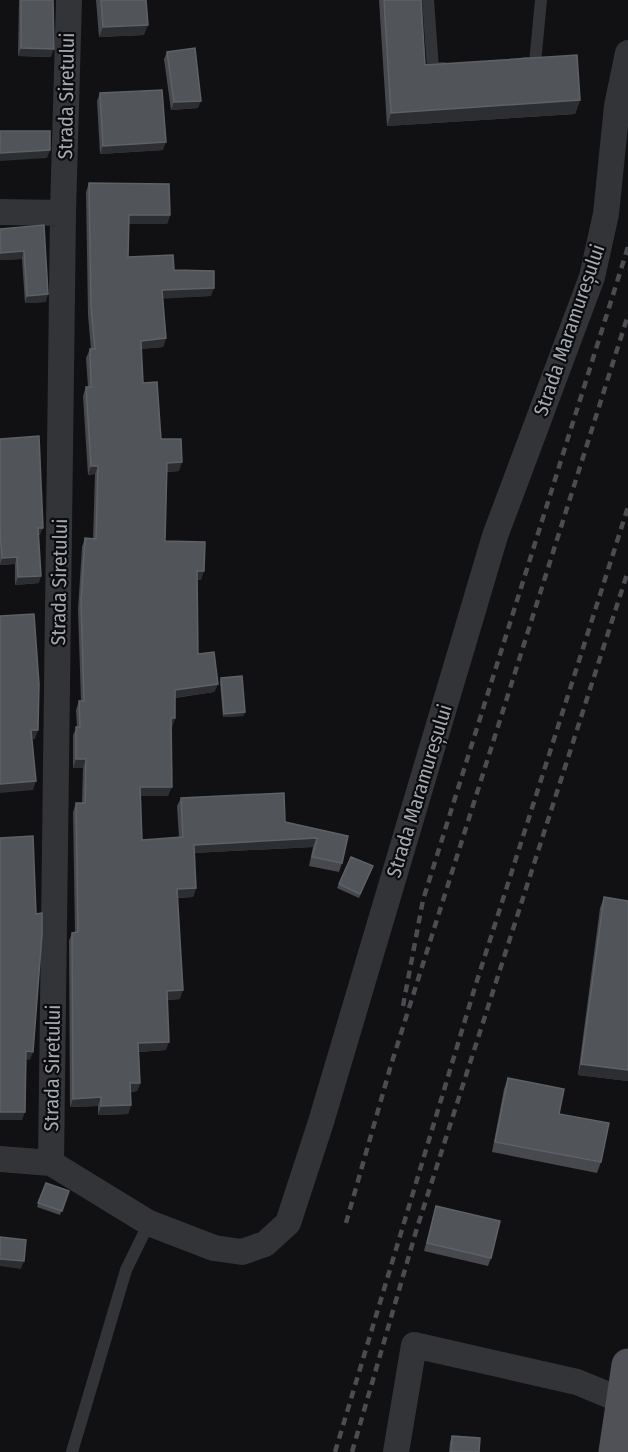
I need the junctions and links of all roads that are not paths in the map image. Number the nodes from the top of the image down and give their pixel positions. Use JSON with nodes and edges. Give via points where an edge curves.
{"nodes":[{"id":1,"x":69,"y":0,"type":"edge"},
{"id":2,"x":428,"y":0,"type":"edge"},
{"id":3,"x":541,"y":0,"type":"edge"},
{"id":4,"x":628,"y":53,"type":"edge"},
{"id":5,"x":512,"y":64,"type":"edge"},
{"id":6,"x":456,"y":68,"type":"edge"},
{"id":7,"x":0,"y":212,"type":"edge"},
{"id":8,"x":63,"y":213,"type":"junction"},
{"id":9,"x":0,"y":1159,"type":"edge"},
{"id":10,"x":51,"y":1164,"type":"junction"},
{"id":11,"x":149,"y":1223,"type":"junction"},
{"id":12,"x":628,"y":1365,"type":"edge"},
{"id":13,"x":623,"y":1401,"type":"junction"},
{"id":14,"x":72,"y":1452,"type":"edge"},
{"id":15,"x":396,"y":1452,"type":"edge"},
{"id":16,"x":615,"y":1452,"type":"edge"}],
"edges":[{"from":1,"to":8,"type":"street","name":"Strada Siretului"},
{"from":2,"to":6,"type":"lane","via":[[433,69]]},
{"from":3,"to":5,"type":"lane","via":[[535,63]]},
{"from":4,"to":11,"type":"street","name":"Strada Maramureșului","via":[[617,106],[606,213],[592,277],[495,536],[288,1223],[265,1244],[242,1252],[214,1248]]},
{"from":7,"to":8,"type":"street"},
{"from":8,"to":10,"type":"street","name":"Strada Siretului"},
{"from":9,"to":10,"type":"street","name":"Strada Maramureșului"},
{"from":10,"to":11,"type":"street","name":"Strada Maramureșului"},
{"from":11,"to":14,"type":"lane","via":[[126,1270]]},
{"from":12,"to":13,"type":"main road"},
{"from":13,"to":15,"type":"street","via":[[577,1382],[414,1345]]},
{"from":13,"to":16,"type":"main road"}]}
